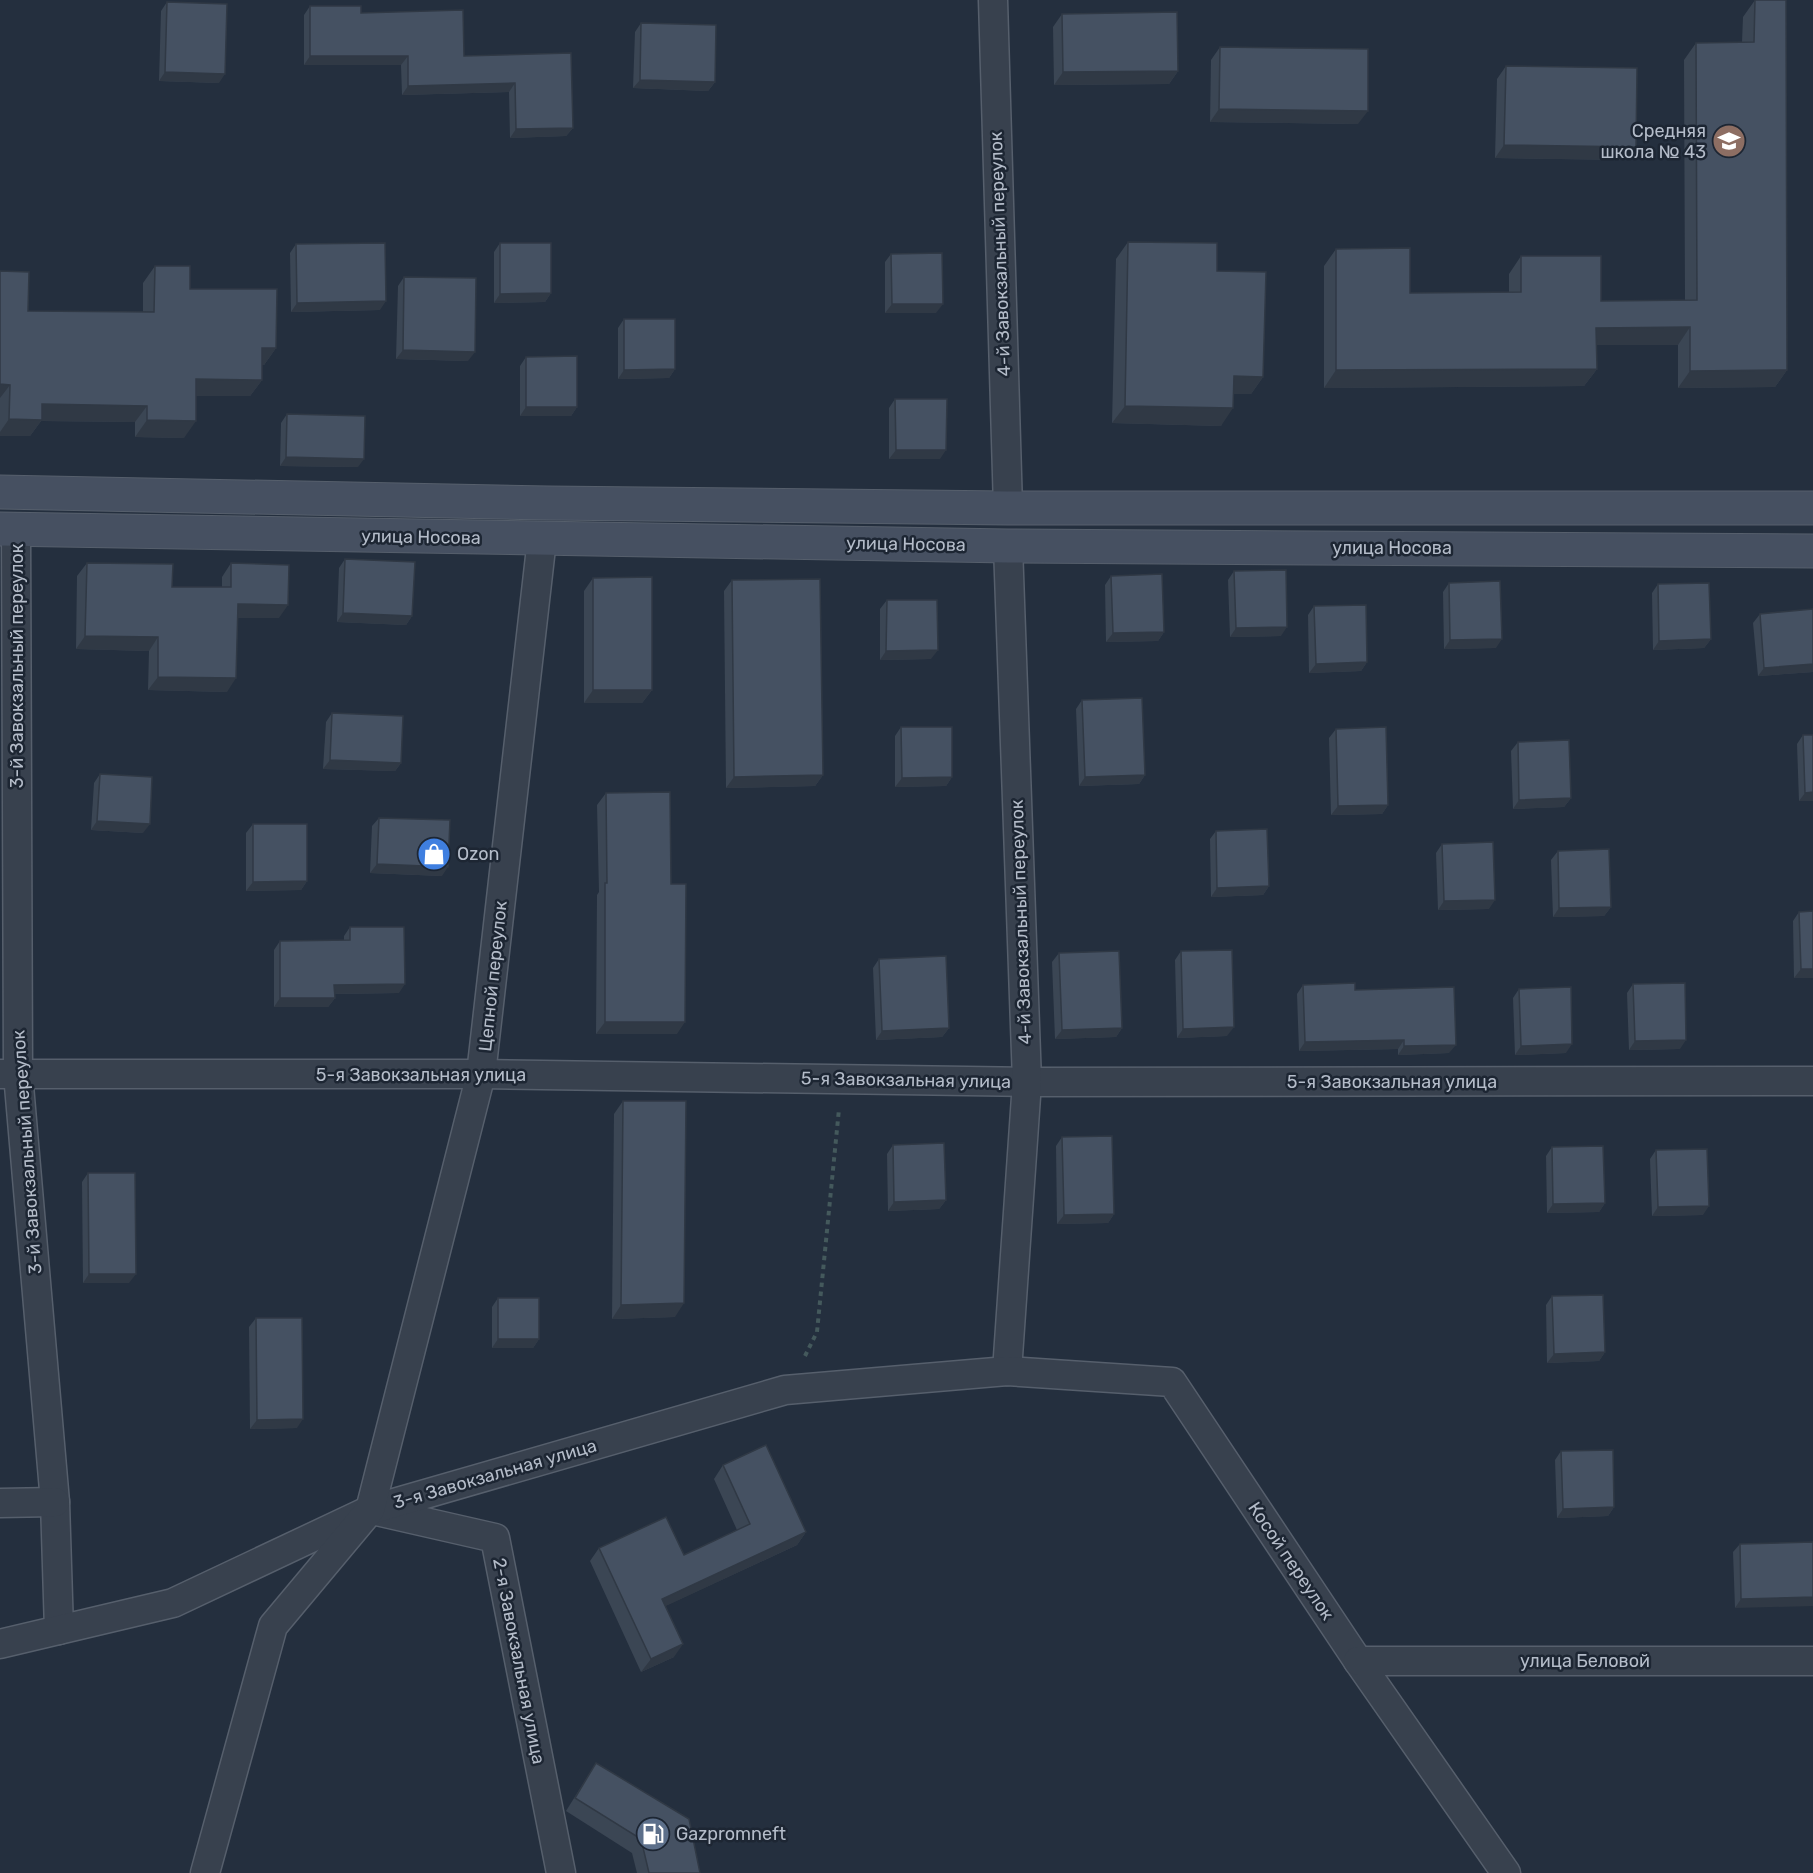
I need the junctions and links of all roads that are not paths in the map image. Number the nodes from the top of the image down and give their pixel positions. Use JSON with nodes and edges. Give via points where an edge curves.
{"nodes":[{"id":1,"x":993,"y":0,"type":"edge"},
{"id":2,"x":8,"y":492,"type":"edge"},
{"id":3,"x":548,"y":502,"type":"junction"},
{"id":4,"x":1008,"y":508,"type":"junction"},
{"id":5,"x":1813,"y":508,"type":"edge"},
{"id":6,"x":8,"y":529,"type":"edge"},
{"id":7,"x":542,"y":539,"type":"junction"},
{"id":8,"x":1008,"y":546,"type":"junction"},
{"id":9,"x":1813,"y":551,"type":"edge"},
{"id":10,"x":9,"y":1074,"type":"edge"},
{"id":11,"x":481,"y":1074,"type":"junction"},
{"id":12,"x":1813,"y":1081,"type":"edge"},
{"id":13,"x":1027,"y":1082,"type":"junction"},
{"id":14,"x":1007,"y":1371,"type":"junction"},
{"id":15,"x":55,"y":1502,"type":"junction"},
{"id":16,"x":0,"y":1503,"type":"edge"},
{"id":17,"x":370,"y":1510,"type":"junction"},
{"id":18,"x":59,"y":1630,"type":"junction"},
{"id":19,"x":0,"y":1644,"type":"edge"},
{"id":20,"x":1358,"y":1661,"type":"junction"},
{"id":21,"x":1813,"y":1661,"type":"edge"},
{"id":22,"x":206,"y":1873,"type":"edge"},
{"id":23,"x":561,"y":1873,"type":"edge"},
{"id":24,"x":1506,"y":1873,"type":"edge"}],
"edges":[{"from":1,"to":4,"type":"street","name":"4-й Завокзальный переулок"},
{"from":2,"to":3,"type":"main road","name":"улица Носова"},
{"from":2,"to":6,"type":"main road"},
{"from":3,"to":4,"type":"main road","name":"улица Носова"},
{"from":3,"to":7,"type":"main road"},
{"from":4,"to":5,"type":"main road","name":"улица Носова"},
{"from":4,"to":8,"type":"main road"},
{"from":6,"to":7,"type":"main road","name":"улица Носова"},
{"from":6,"to":10,"type":"street","name":"3-й Завокзальный переулок"},
{"from":7,"to":8,"type":"main road","name":"улица Носова"},
{"from":7,"to":11,"type":"street","name":"Цепной переулок"},
{"from":8,"to":9,"type":"main road","name":"улица Носова"},
{"from":8,"to":13,"type":"street","name":"4-й Завокзальный переулок"},
{"from":10,"to":11,"type":"street","name":"5-я Завокзальная улица"},
{"from":10,"to":15,"type":"street","name":"3-й Завокзальный переулок"},
{"from":11,"to":13,"type":"street","name":"5-я Завокзальная улица"},
{"from":11,"to":17,"type":"street","name":"Цепной переулок"},
{"from":12,"to":13,"type":"street","name":"5-я Завокзальная улица"},
{"from":13,"to":14,"type":"street","name":"4-й Завокзальный переулок"},
{"from":14,"to":17,"type":"street","name":"3-я Завокзальная улица","via":[[785,1390]]},
{"from":14,"to":20,"type":"street","name":"Косой переулок","via":[[1172,1382]]},
{"from":15,"to":16,"type":"street"},
{"from":15,"to":18,"type":"street","name":"3-й Завокзальный переулок"},
{"from":17,"to":18,"type":"street","name":"3-я Завокзальная улица","via":[[173,1603]]},
{"from":17,"to":22,"type":"street","via":[[273,1626]]},
{"from":17,"to":23,"type":"street","name":"2-я Завокзальная улица","via":[[495,1538]]},
{"from":18,"to":19,"type":"street","name":"3-я Завокзальная улица"},
{"from":20,"to":21,"type":"street","name":"улица Беловой"},
{"from":20,"to":24,"type":"street","name":"Косой переулок"}]}
